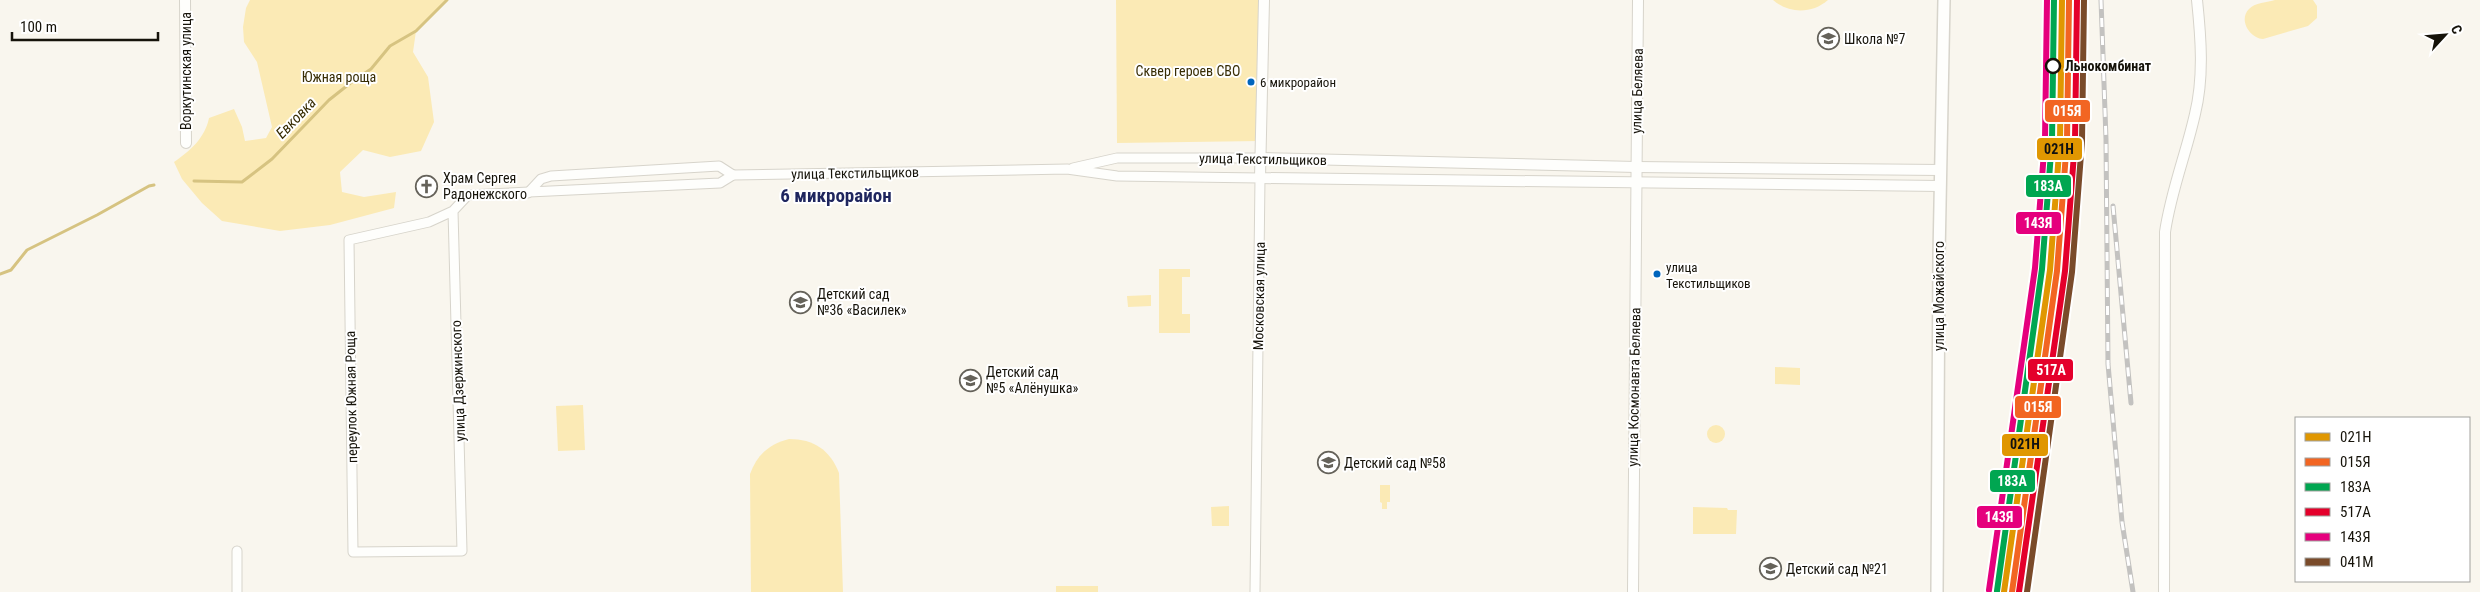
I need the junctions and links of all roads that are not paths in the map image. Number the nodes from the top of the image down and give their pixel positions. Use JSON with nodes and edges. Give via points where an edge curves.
{"nodes":[{"id":1,"x":185,"y":0,"type":"edge"},
{"id":2,"x":1264,"y":0,"type":"edge"},
{"id":3,"x":1638,"y":0,"type":"edge"},
{"id":4,"x":1944,"y":0,"type":"edge"},
{"id":5,"x":2198,"y":0,"type":"edge"},
{"id":6,"x":186,"y":143,"type":"dead end"},
{"id":7,"x":1117,"y":158,"type":"junction"},
{"id":8,"x":1260,"y":158,"type":"junction"},
{"id":9,"x":1636,"y":167,"type":"junction"},
{"id":10,"x":1068,"y":169,"type":"junction"},
{"id":11,"x":1940,"y":170,"type":"junction"},
{"id":12,"x":733,"y":175,"type":"junction"},
{"id":13,"x":1117,"y":176,"type":"junction"},
{"id":14,"x":1260,"y":178,"type":"junction"},
{"id":15,"x":1636,"y":183,"type":"junction"},
{"id":16,"x":1940,"y":186,"type":"junction"},
{"id":17,"x":528,"y":193,"type":"junction"},
{"id":18,"x":453,"y":211,"type":"junction"},
{"id":19,"x":237,"y":551,"type":"dead end"},
{"id":20,"x":462,"y":551,"type":"joint"},
{"id":21,"x":237,"y":592,"type":"edge"},
{"id":22,"x":1256,"y":592,"type":"edge"},
{"id":23,"x":1634,"y":592,"type":"edge"},
{"id":24,"x":1937,"y":592,"type":"edge"},
{"id":25,"x":2164,"y":592,"type":"edge"}],
"edges":[{"from":1,"to":6,"type":"street","name":"Воркутинская улица"},
{"from":2,"to":8,"type":"street","name":"Московская улица"},
{"from":3,"to":9,"type":"street","name":"улица Беляева"},
{"from":4,"to":11,"type":"main road","name":"улица Можайского"},
{"from":5,"to":25,"type":"street","via":[[2201,76],[2196,112],[2169,204],[2165,232]]},
{"from":7,"to":8,"type":"street","name":"улица Текстильщиков"},
{"from":7,"to":10,"type":"street","name":"улица Текстильщиков"},
{"from":7,"to":13,"type":"street"},
{"from":8,"to":9,"type":"street","name":"улица Текстильщиков"},
{"from":8,"to":14,"type":"street","name":"Московская улица"},
{"from":9,"to":11,"type":"street","name":"улица Текстильщиков"},
{"from":9,"to":15,"type":"street","name":"улица Беляева"},
{"from":10,"to":12,"type":"street","name":"улица Текстильщиков"},
{"from":10,"to":13,"type":"street","name":"улица Текстильщиков"},
{"from":11,"to":16,"type":"main road","name":"улица Можайского"},
{"from":12,"to":17,"type":"street","name":"улица Текстильщиков","via":[[720,183]]},
{"from":12,"to":17,"type":"street","name":"улица Текстильщиков","via":[[719,166],[551,176],[541,180]]},
{"from":13,"to":14,"type":"street","name":"улица Текстильщиков"},
{"from":14,"to":15,"type":"street","name":"улица Текстильщиков"},
{"from":14,"to":22,"type":"street","name":"Московская улица"},
{"from":15,"to":16,"type":"street","name":"улица Текстильщиков"},
{"from":15,"to":23,"type":"street","name":"улица Космонавта Беляева"},
{"from":16,"to":24,"type":"main road","name":"улица Можайского"},
{"from":17,"to":18,"type":"street","name":"улица Текстильщиков","via":[[468,195]]},
{"from":18,"to":20,"type":"street","name":"улица Дзержинского"},
{"from":18,"to":20,"type":"street","name":"переулок Южная Роща","via":[[429,222],[349,240],[353,552]]},
{"from":19,"to":21,"type":"street"}]}
